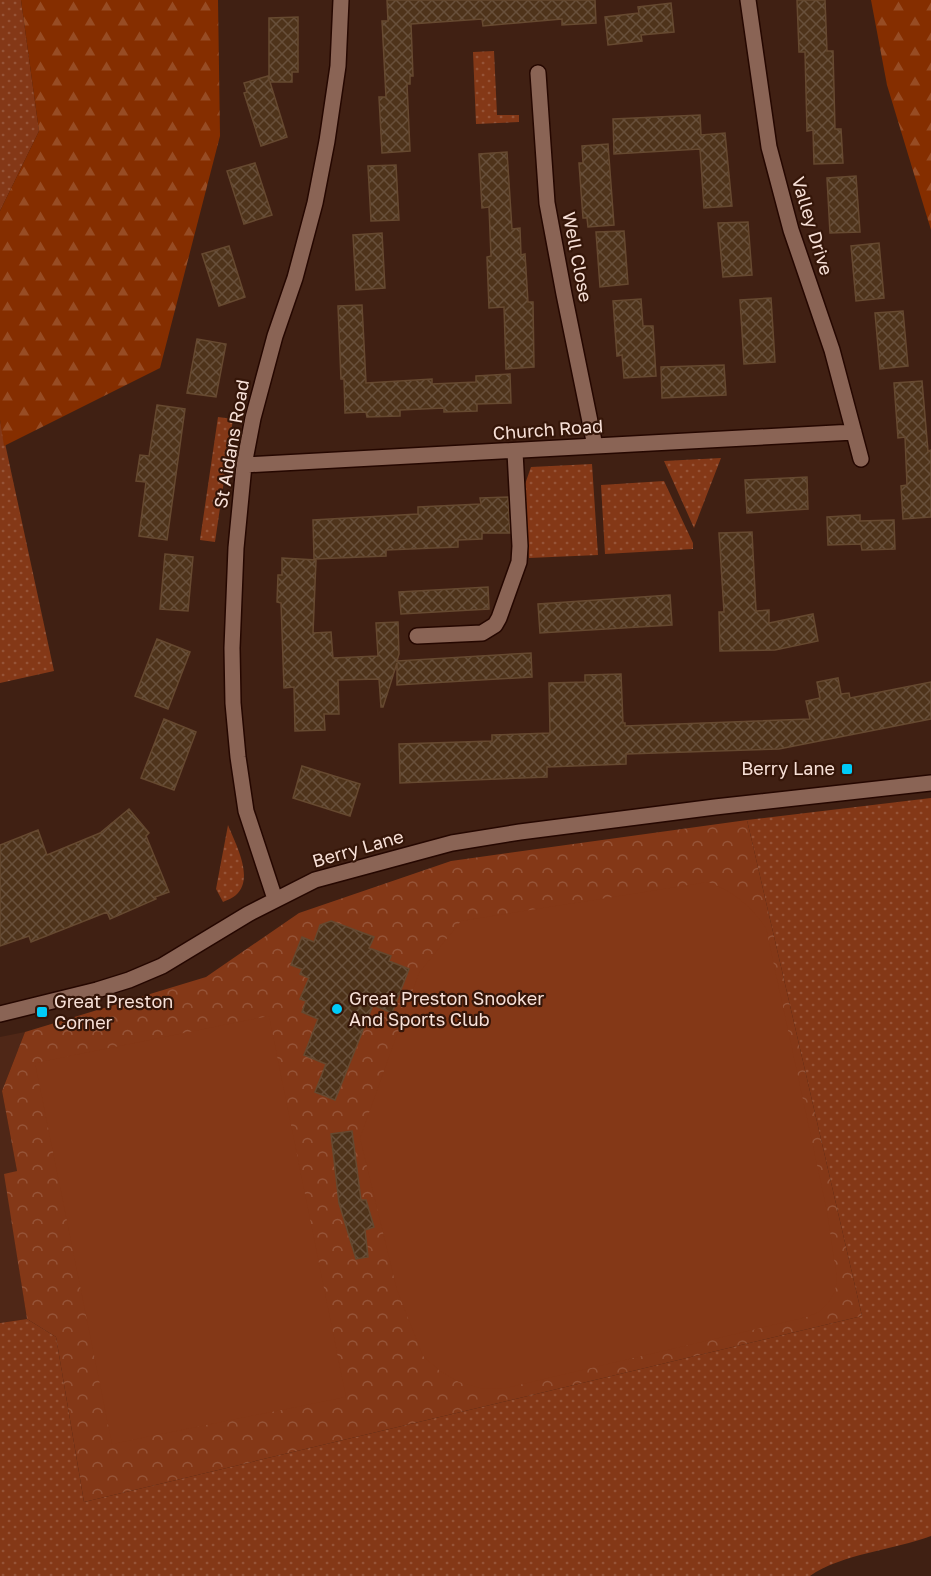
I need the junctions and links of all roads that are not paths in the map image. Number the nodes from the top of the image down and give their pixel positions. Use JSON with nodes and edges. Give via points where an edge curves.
{"nodes":[{"id":1,"x":341,"y":0,"type":"edge"},
{"id":2,"x":747,"y":0,"type":"edge"},
{"id":3,"x":538,"y":73,"type":"dead end"},
{"id":4,"x":854,"y":432,"type":"junction"},
{"id":5,"x":595,"y":446,"type":"junction"},
{"id":6,"x":515,"y":452,"type":"junction"},
{"id":7,"x":861,"y":459,"type":"dead end"},
{"id":8,"x":244,"y":465,"type":"junction"},
{"id":9,"x":417,"y":636,"type":"dead end"},
{"id":10,"x":931,"y":783,"type":"edge"},
{"id":11,"x":275,"y":899,"type":"junction"},
{"id":12,"x":0,"y":1014,"type":"edge"}],
"edges":[{"from":1,"to":8,"type":"street","name":"St Aidans Road","via":[[338,66],[315,203],[263,376]]},
{"from":2,"to":4,"type":"street","name":"Valley Drive","via":[[769,147]]},
{"from":3,"to":5,"type":"street","name":"Well Close","via":[[547,203]]},
{"from":4,"to":5,"type":"street","name":"Church Road"},
{"from":4,"to":7,"type":"street","name":"Valley Drive"},
{"from":5,"to":6,"type":"street","name":"Church Road"},
{"from":6,"to":8,"type":"street","name":"Church Road"},
{"from":6,"to":9,"type":"street","via":[[519,562],[499,618],[482,633]]},
{"from":8,"to":11,"type":"street","name":"St Aidans Road","via":[[233,592],[233,703],[246,811]]},
{"from":10,"to":11,"type":"street","name":"Berry Lane","via":[[715,807],[452,843],[315,880]]},
{"from":11,"to":12,"type":"street","name":"Berry Lane","via":[[162,966],[129,980]]}]}
